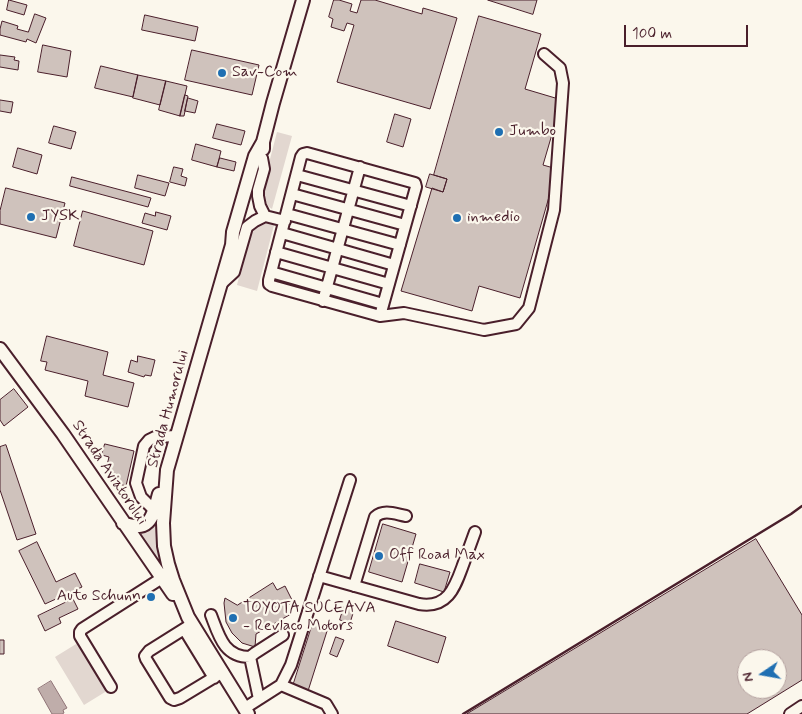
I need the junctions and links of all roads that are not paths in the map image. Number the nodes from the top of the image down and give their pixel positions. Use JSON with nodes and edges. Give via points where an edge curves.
{"nodes":[{"id":1,"x":303,"y":0,"type":"edge"},
{"id":2,"x":544,"y":54,"type":"dead end"},
{"id":3,"x":263,"y":142,"type":"junction"},
{"id":4,"x":262,"y":158,"type":"junction"},
{"id":5,"x":360,"y":167,"type":"junction"},
{"id":6,"x":297,"y":175,"type":"junction"},
{"id":7,"x":353,"y":190,"type":"junction"},
{"id":8,"x":292,"y":194,"type":"junction"},
{"id":9,"x":411,"y":206,"type":"junction"},
{"id":10,"x":348,"y":209,"type":"junction"},
{"id":11,"x":265,"y":216,"type":"junction"},
{"id":12,"x":286,"y":218,"type":"junction"},
{"id":13,"x":405,"y":225,"type":"junction"},
{"id":14,"x":342,"y":230,"type":"junction"},
{"id":15,"x":282,"y":233,"type":"junction"},
{"id":16,"x":232,"y":245,"type":"junction"},
{"id":17,"x":400,"y":245,"type":"junction"},
{"id":18,"x":337,"y":249,"type":"junction"},
{"id":19,"x":276,"y":252,"type":"junction"},
{"id":20,"x":394,"y":265,"type":"junction"},
{"id":21,"x":332,"y":268,"type":"junction"},
{"id":22,"x":271,"y":272,"type":"junction"},
{"id":23,"x":221,"y":284,"type":"junction"},
{"id":24,"x":388,"y":284,"type":"junction"},
{"id":25,"x":326,"y":288,"type":"junction"},
{"id":26,"x":323,"y":300,"type":"junction"},
{"id":27,"x":383,"y":304,"type":"junction"},
{"id":28,"x":380,"y":316,"type":"junction"},
{"id":29,"x":0,"y":349,"type":"edge"},
{"id":30,"x":177,"y":436,"type":"junction"},
{"id":31,"x":167,"y":470,"type":"junction"},
{"id":32,"x":350,"y":480,"type":"dead end"},
{"id":33,"x":154,"y":510,"type":"junction"},
{"id":34,"x":406,"y":516,"type":"dead end"},
{"id":35,"x":124,"y":523,"type":"junction"},
{"id":36,"x":475,"y":532,"type":"dead end"},
{"id":37,"x":319,"y":576,"type":"junction"},
{"id":38,"x":162,"y":578,"type":"junction"},
{"id":39,"x":354,"y":586,"type":"junction"},
{"id":40,"x":211,"y":615,"type":"dead end"},
{"id":41,"x":188,"y":623,"type":"junction"},
{"id":42,"x":283,"y":635,"type":"dead end"},
{"id":43,"x":250,"y":657,"type":"junction"},
{"id":44,"x":218,"y":675,"type":"junction"},
{"id":45,"x":281,"y":685,"type":"junction"},
{"id":46,"x":111,"y":686,"type":"dead end"},
{"id":47,"x":259,"y":699,"type":"junction"},
{"id":48,"x":802,"y":706,"type":"edge"},
{"id":49,"x":247,"y":711,"type":"edge"},
{"id":50,"x":332,"y":714,"type":"edge"},
{"id":51,"x":790,"y":714,"type":"edge"}],
"edges":[{"from":1,"to":3,"type":"main road","name":"Strada Humorului"},
{"from":2,"to":28,"type":"lane","via":[[560,68],[563,83],[554,210],[529,308],[516,324],[484,330],[404,313]]},
{"from":3,"to":4,"type":"main road","name":"Strada Humorului"},
{"from":3,"to":16,"type":"main road","name":"Strada Humorului","via":[[255,156]]},
{"from":4,"to":11,"type":"lane","via":[[264,169],[258,196]]},
{"from":4,"to":16,"type":"main road","name":"Strada Humorului","via":[[240,232]]},
{"from":5,"to":6,"type":"lane","via":[[307,153],[302,157]]},
{"from":5,"to":7,"type":"lane"},
{"from":5,"to":9,"type":"lane","via":[[415,183]]},
{"from":6,"to":7,"type":"lane"},
{"from":6,"to":8,"type":"lane"},
{"from":7,"to":9,"type":"lane"},
{"from":7,"to":10,"type":"lane"},
{"from":8,"to":10,"type":"lane"},
{"from":8,"to":12,"type":"lane"},
{"from":9,"to":13,"type":"lane"},
{"from":10,"to":13,"type":"lane"},
{"from":10,"to":14,"type":"lane"},
{"from":11,"to":12,"type":"lane"},
{"from":11,"to":23,"type":"lane","via":[[247,227],[234,272]]},
{"from":12,"to":14,"type":"lane"},
{"from":12,"to":15,"type":"lane"},
{"from":13,"to":17,"type":"lane"},
{"from":14,"to":17,"type":"lane"},
{"from":14,"to":18,"type":"lane"},
{"from":15,"to":18,"type":"lane"},
{"from":15,"to":19,"type":"lane"},
{"from":16,"to":23,"type":"main road","name":"Strada Humorului"},
{"from":17,"to":20,"type":"lane"},
{"from":18,"to":20,"type":"lane"},
{"from":18,"to":21,"type":"lane"},
{"from":19,"to":21,"type":"lane"},
{"from":19,"to":22,"type":"lane"},
{"from":20,"to":24,"type":"lane"},
{"from":21,"to":24,"type":"lane"},
{"from":21,"to":25,"type":"lane"},
{"from":22,"to":25,"type":"lane"},
{"from":22,"to":26,"type":"lane","via":[[269,284],[272,286]]},
{"from":23,"to":30,"type":"main road","name":"Strada Humorului"},
{"from":24,"to":27,"type":"lane"},
{"from":25,"to":26,"type":"lane"},
{"from":25,"to":27,"type":"lane"},
{"from":26,"to":28,"type":"lane"},
{"from":27,"to":28,"type":"lane"},
{"from":29,"to":35,"type":"main road","name":"Strada Aviatorului"},
{"from":30,"to":31,"type":"main road","name":"Strada Humorului"},
{"from":30,"to":33,"type":"lane","via":[[155,437],[144,446],[136,483],[141,497]]},
{"from":31,"to":33,"type":"main road"},
{"from":31,"to":41,"type":"main road","name":"Strada Humorului","via":[[164,546]]},
{"from":32,"to":37,"type":"lane"},
{"from":33,"to":35,"type":"main road","via":[[148,522],[141,527]]},
{"from":34,"to":39,"type":"lane","via":[[380,512],[375,517]]},
{"from":35,"to":38,"type":"main road","name":"Strada Aviatorului"},
{"from":36,"to":39,"type":"lane","via":[[454,587],[441,601],[424,605]]},
{"from":37,"to":39,"type":"lane"},
{"from":37,"to":45,"type":"lane","via":[[291,665]]},
{"from":38,"to":41,"type":"main road","name":"Strada Aviatorului"},
{"from":38,"to":46,"type":"lane","via":[[80,632]]},
{"from":40,"to":43,"type":"lane","via":[[226,646],[236,655]]},
{"from":41,"to":44,"type":"main road","name":"Strada Humorului"},
{"from":41,"to":44,"type":"lane","via":[[149,651],[146,659],[174,700]]},
{"from":42,"to":43,"type":"lane"},
{"from":43,"to":47,"type":"lane"},
{"from":44,"to":49,"type":"main road","name":"Strada Humorului"},
{"from":45,"to":47,"type":"lane"},
{"from":45,"to":50,"type":"lane","via":[[326,704]]},
{"from":47,"to":49,"type":"lane"},
{"from":48,"to":51,"type":"lane"}]}
